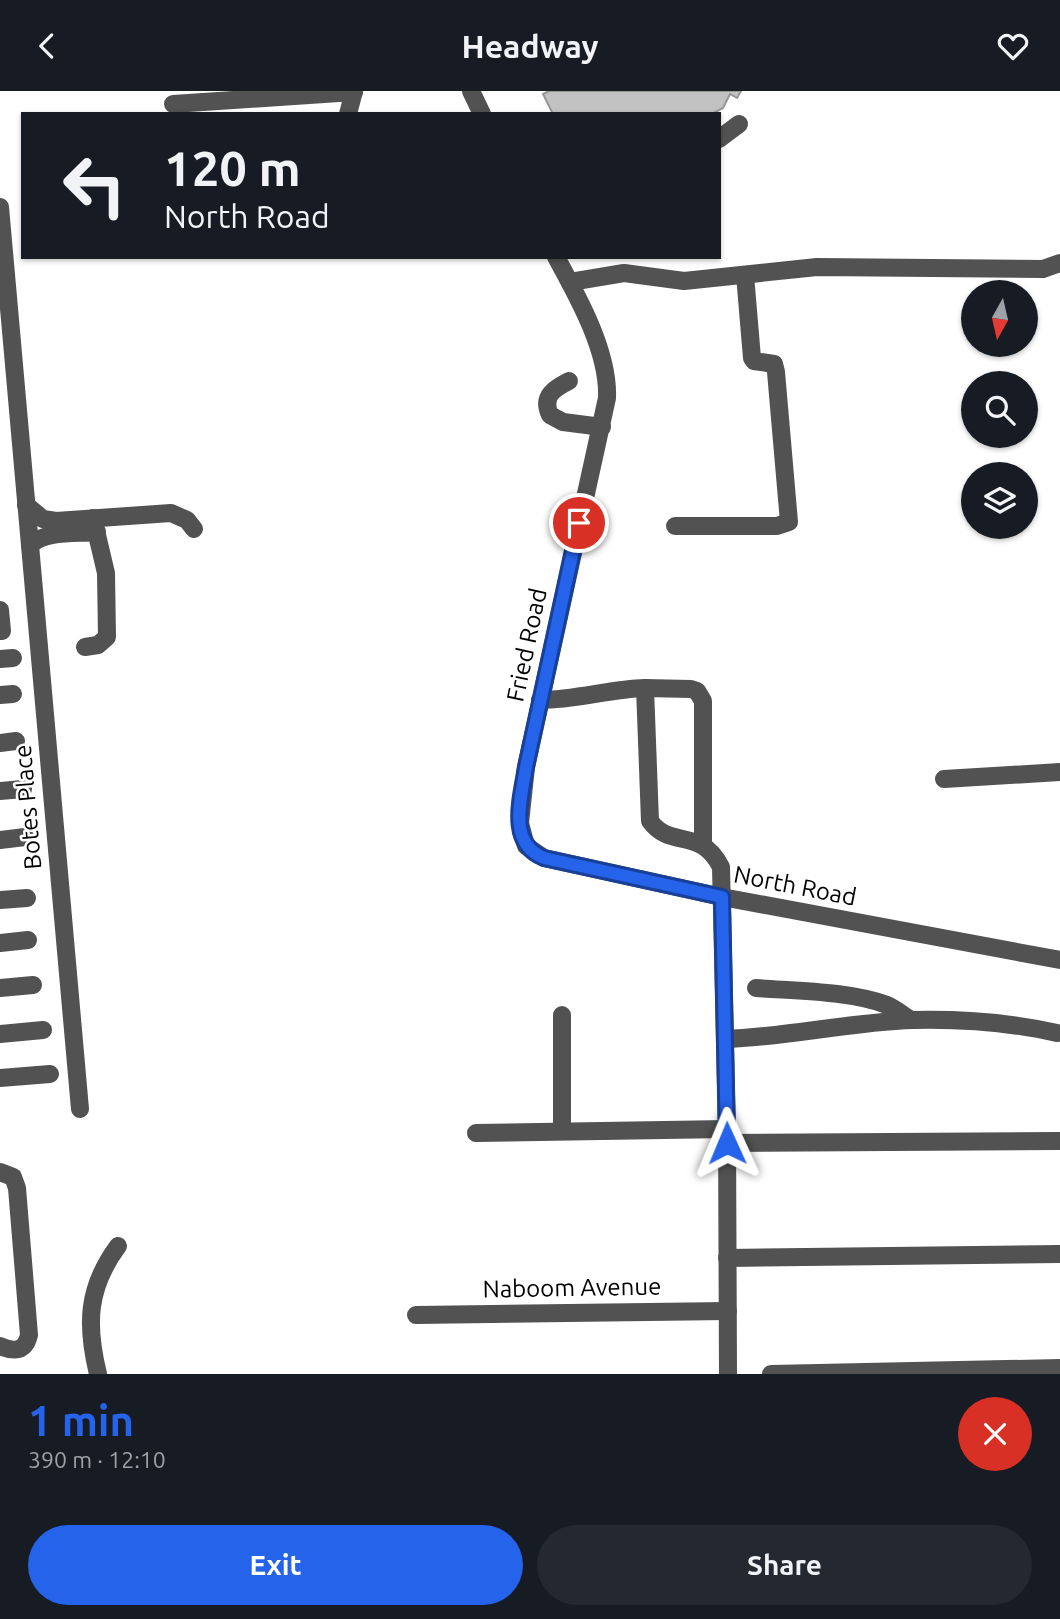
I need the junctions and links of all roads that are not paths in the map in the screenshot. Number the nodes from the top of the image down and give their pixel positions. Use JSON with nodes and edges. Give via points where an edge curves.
{"nodes":[{"id":1,"x":354,"y":91,"type":"edge"},
{"id":2,"x":471,"y":91,"type":"edge"},
{"id":3,"x":172,"y":103,"type":"edge"},
{"id":4,"x":349,"y":112,"type":"edge"},
{"id":5,"x":481,"y":112,"type":"edge"},
{"id":6,"x":740,"y":124,"type":"dead end"},
{"id":7,"x":721,"y":138,"type":"edge"},
{"id":8,"x":0,"y":207,"type":"edge"},
{"id":9,"x":557,"y":259,"type":"edge"},
{"id":10,"x":1060,"y":263,"type":"edge"},
{"id":11,"x":745,"y":275,"type":"junction"},
{"id":12,"x":570,"y":282,"type":"junction"},
{"id":13,"x":5,"y":322,"type":"edge"},
{"id":14,"x":569,"y":381,"type":"dead end"},
{"id":15,"x":602,"y":427,"type":"junction"},
{"id":16,"x":26,"y":505,"type":"junction"},
{"id":17,"x":95,"y":525,"type":"junction"},
{"id":18,"x":675,"y":526,"type":"dead end"},
{"id":19,"x":194,"y":529,"type":"dead end"},
{"id":20,"x":30,"y":545,"type":"junction"},
{"id":21,"x":0,"y":610,"type":"edge"},
{"id":22,"x":0,"y":631,"type":"edge"},
{"id":23,"x":85,"y":647,"type":"dead end"},
{"id":24,"x":645,"y":688,"type":"junction"},
{"id":25,"x":540,"y":700,"type":"junction"},
{"id":26,"x":1060,"y":772,"type":"edge"},
{"id":27,"x":944,"y":779,"type":"dead end"},
{"id":28,"x":23,"y":789,"type":"dead end"},
{"id":29,"x":0,"y":791,"type":"edge"},
{"id":30,"x":25,"y":837,"type":"dead end"},
{"id":31,"x":0,"y":839,"type":"edge"},
{"id":32,"x":703,"y":844,"type":"junction"},
{"id":33,"x":526,"y":846,"type":"joint"},
{"id":34,"x":722,"y":897,"type":"junction"},
{"id":35,"x":27,"y":898,"type":"dead end"},
{"id":36,"x":0,"y":900,"type":"edge"},
{"id":37,"x":27,"y":940,"type":"dead end"},
{"id":38,"x":0,"y":943,"type":"edge"},
{"id":39,"x":1060,"y":960,"type":"edge"},
{"id":40,"x":33,"y":985,"type":"dead end"},
{"id":41,"x":0,"y":988,"type":"edge"},
{"id":42,"x":756,"y":988,"type":"dead end"},
{"id":43,"x":562,"y":1015,"type":"dead end"},
{"id":44,"x":911,"y":1020,"type":"junction"},
{"id":45,"x":43,"y":1030,"type":"dead end"},
{"id":46,"x":1057,"y":1033,"type":"dead end"},
{"id":47,"x":0,"y":1034,"type":"edge"},
{"id":48,"x":725,"y":1039,"type":"junction"},
{"id":49,"x":50,"y":1074,"type":"dead end"},
{"id":50,"x":0,"y":1078,"type":"edge"},
{"id":51,"x":80,"y":1109,"type":"dead end"},
{"id":52,"x":562,"y":1130,"type":"junction"},
{"id":53,"x":476,"y":1133,"type":"dead end"},
{"id":54,"x":727,"y":1136,"type":"junction"},
{"id":55,"x":1060,"y":1141,"type":"edge"},
{"id":56,"x":0,"y":1172,"type":"edge"},
{"id":57,"x":118,"y":1246,"type":"dead end"},
{"id":58,"x":1060,"y":1254,"type":"edge"},
{"id":59,"x":727,"y":1258,"type":"junction"},
{"id":60,"x":728,"y":1311,"type":"junction"},
{"id":61,"x":416,"y":1315,"type":"dead end"},
{"id":62,"x":0,"y":1346,"type":"edge"},
{"id":63,"x":1060,"y":1368,"type":"edge"},
{"id":64,"x":98,"y":1374,"type":"edge"},
{"id":65,"x":728,"y":1374,"type":"edge"},
{"id":66,"x":771,"y":1374,"type":"edge"}],
"edges":[{"from":1,"to":3,"type":"street"},
{"from":1,"to":4,"type":"street"},
{"from":2,"to":5,"type":"street"},
{"from":6,"to":7,"type":"street"},
{"from":8,"to":13,"type":"street","name":"Botes Place"},
{"from":9,"to":12,"type":"street","name":"Fried Road"},
{"from":10,"to":11,"type":"street","via":[[1044,269],[817,267]]},
{"from":11,"to":12,"type":"street","via":[[684,281],[624,273]]},
{"from":11,"to":18,"type":"street","via":[[751,358],[774,364],[776,372],[789,521],[778,526]]},
{"from":12,"to":15,"type":"street","name":"Fried Road","via":[[603,360],[608,386]]},
{"from":13,"to":16,"type":"street","name":"Botes Place"},
{"from":14,"to":15,"type":"street","via":[[549,395],[550,415],[563,422]]},
{"from":15,"to":25,"type":"street","name":"Fried Road"},
{"from":16,"to":17,"type":"street","via":[[43,519]]},
{"from":16,"to":20,"type":"street","name":"Botes Place"},
{"from":17,"to":19,"type":"street","via":[[171,513]]},
{"from":17,"to":20,"type":"street","via":[[46,536]]},
{"from":17,"to":23,"type":"street","via":[[106,573],[107,637],[98,645]]},
{"from":20,"to":51,"type":"street","name":"Botes Place"},
{"from":21,"to":22,"type":"street"},
{"from":24,"to":25,"type":"street"},
{"from":24,"to":32,"type":"street","via":[[650,821],[659,831]]},
{"from":24,"to":32,"type":"street","via":[[691,689],[703,701]]},
{"from":25,"to":33,"type":"street","name":"Fried Road","via":[[520,807],[520,832]]},
{"from":26,"to":27,"type":"street"},
{"from":28,"to":29,"type":"street"},
{"from":30,"to":31,"type":"street"},
{"from":32,"to":34,"type":"street","via":[[721,867]]},
{"from":33,"to":34,"type":"street","name":"North Road","via":[[544,858]]},
{"from":34,"to":39,"type":"street","name":"North Road"},
{"from":34,"to":48,"type":"street"},
{"from":35,"to":36,"type":"street"},
{"from":37,"to":38,"type":"street"},
{"from":40,"to":41,"type":"street"},
{"from":42,"to":44,"type":"street","via":[[880,1003]]},
{"from":43,"to":52,"type":"street"},
{"from":44,"to":46,"type":"street","via":[[995,1021]]},
{"from":44,"to":48,"type":"street"},
{"from":45,"to":47,"type":"street"},
{"from":48,"to":54,"type":"street"},
{"from":49,"to":50,"type":"street"},
{"from":52,"to":53,"type":"street"},
{"from":52,"to":54,"type":"street"},
{"from":54,"to":55,"type":"street"},
{"from":54,"to":59,"type":"street"},
{"from":56,"to":62,"type":"street","via":[[13,1177],[18,1188],[29,1335],[22,1349]]},
{"from":57,"to":64,"type":"street","via":[[102,1272],[90,1308],[90,1338]]},
{"from":58,"to":59,"type":"street"},
{"from":59,"to":60,"type":"street"},
{"from":60,"to":61,"type":"street","name":"Naboom Avenue"},
{"from":60,"to":65,"type":"street"},
{"from":63,"to":66,"type":"street"}]}
